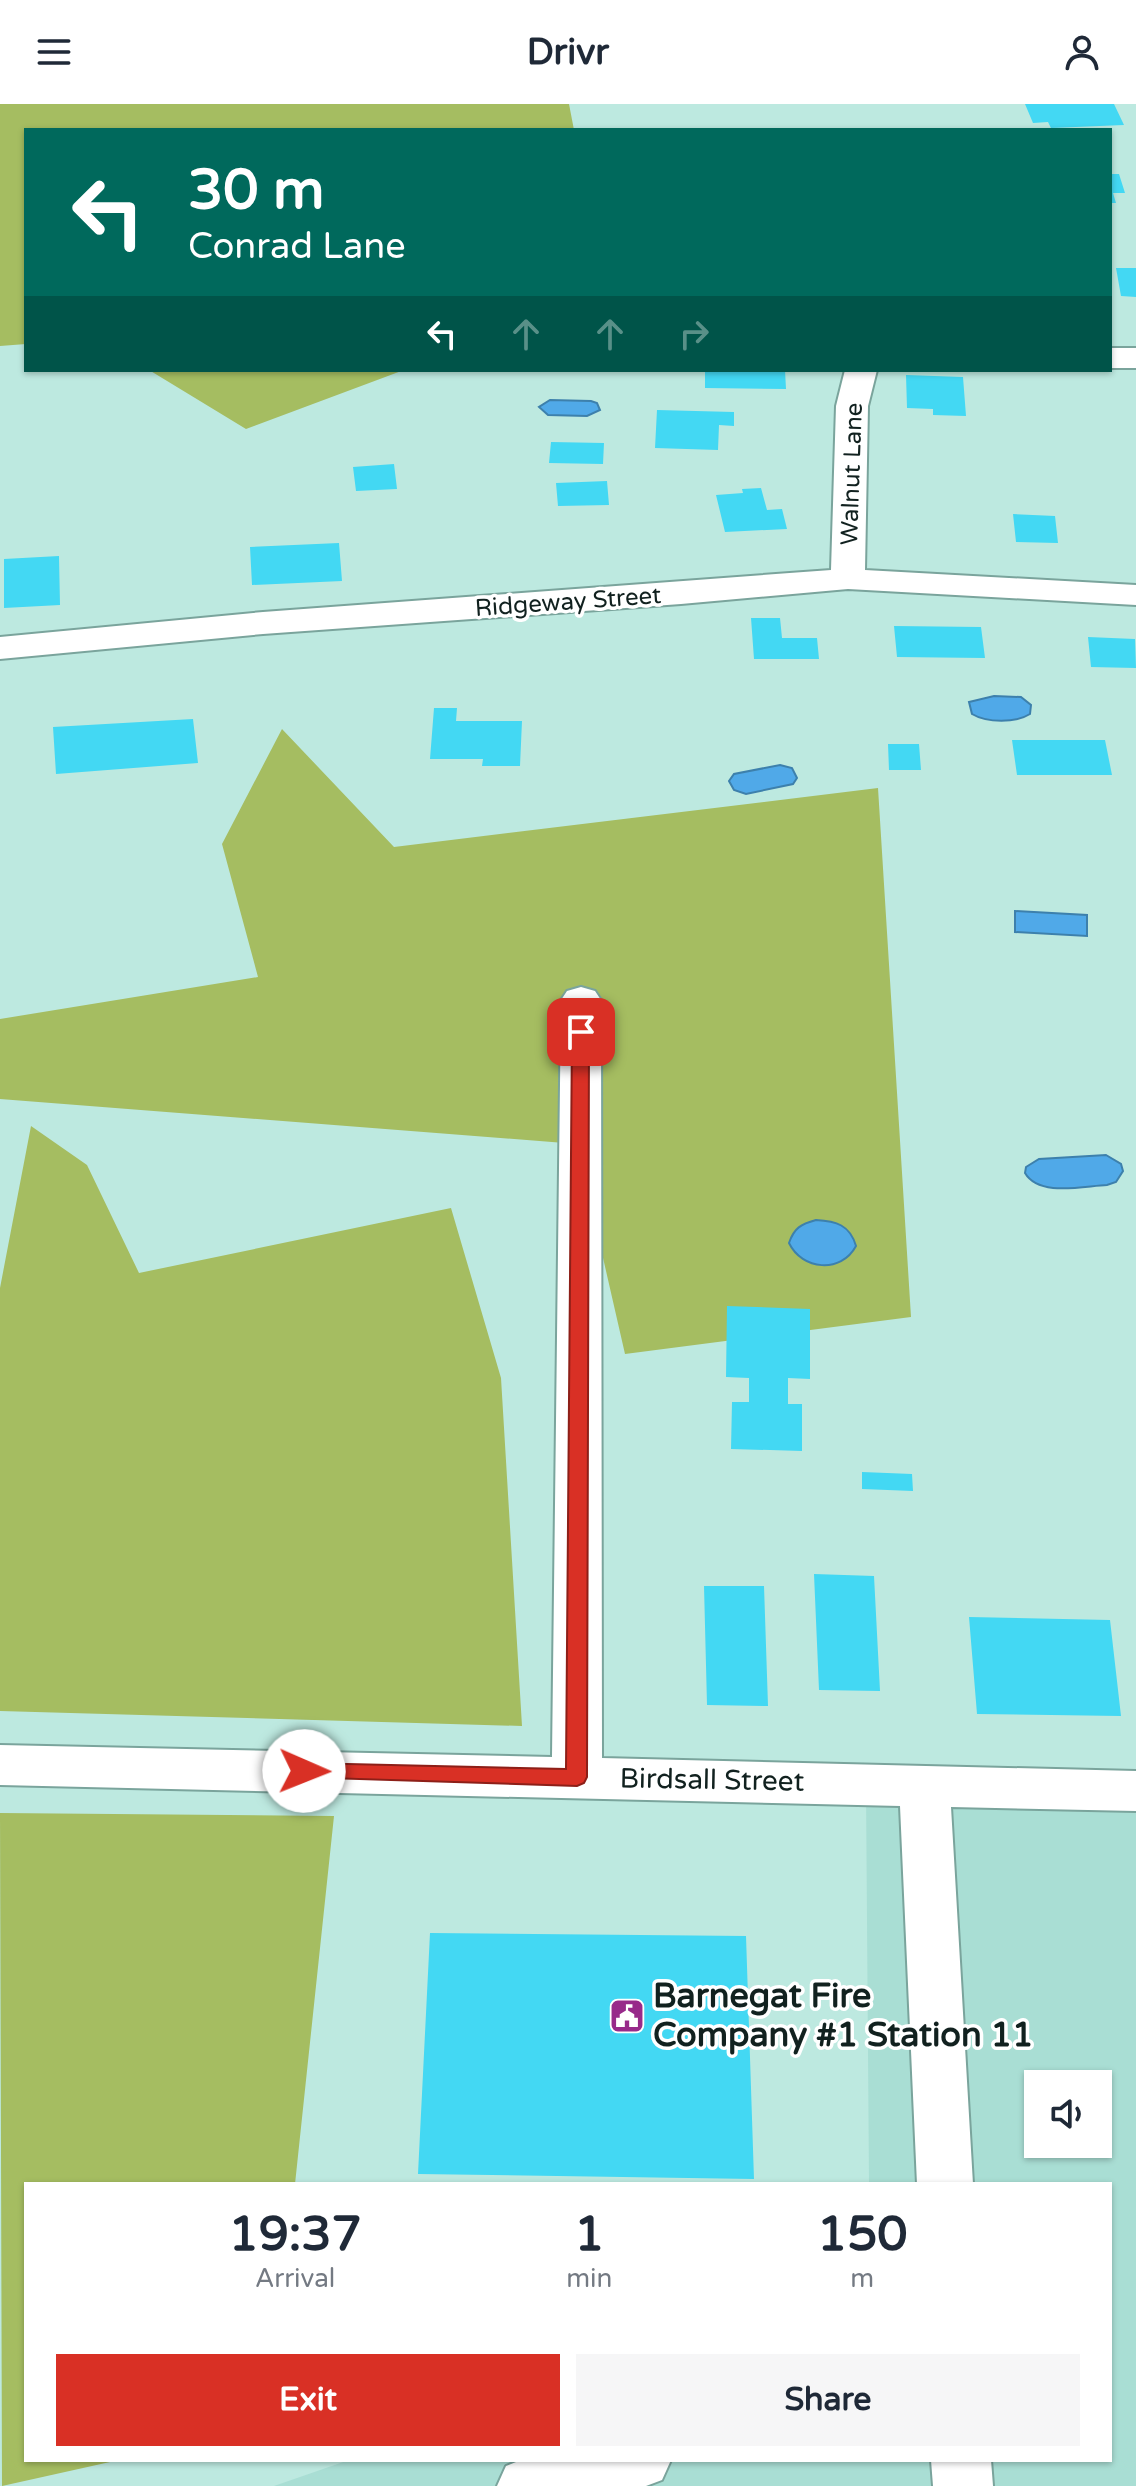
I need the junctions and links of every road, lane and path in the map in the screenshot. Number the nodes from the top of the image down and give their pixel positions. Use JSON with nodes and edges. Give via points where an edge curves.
{"nodes":[{"id":1,"x":1112,"y":358,"type":"edge"},
{"id":2,"x":1136,"y":358,"type":"edge"},
{"id":3,"x":860,"y":372,"type":"edge"},
{"id":4,"x":848,"y":579,"type":"junction"},
{"id":5,"x":1136,"y":595,"type":"edge"},
{"id":6,"x":0,"y":648,"type":"edge"},
{"id":7,"x":581,"y":1000,"type":"dead end"},
{"id":8,"x":0,"y":1765,"type":"edge"},
{"id":9,"x":577,"y":1777,"type":"junction"},
{"id":10,"x":924,"y":1784,"type":"junction"},
{"id":11,"x":1136,"y":1791,"type":"edge"},
{"id":12,"x":945,"y":2182,"type":"edge"},
{"id":13,"x":632,"y":2462,"type":"edge"},
{"id":14,"x":961,"y":2462,"type":"edge"},
{"id":15,"x":527,"y":2486,"type":"edge"},
{"id":16,"x":963,"y":2486,"type":"edge"}],
"edges":[{"from":1,"to":2,"type":"street"},
{"from":3,"to":4,"type":"street","name":"Walnut Lane","via":[[852,406]]},
{"from":4,"to":5,"type":"street","name":"Ridgeway Street"},
{"from":4,"to":6,"type":"street","name":"Ridgeway Street"},
{"from":7,"to":9,"type":"street"},
{"from":8,"to":9,"type":"street","name":"Birdsall Street"},
{"from":9,"to":10,"type":"street","name":"Birdsall Street"},
{"from":10,"to":11,"type":"street","name":"Birdsall Street"},
{"from":10,"to":12,"type":"street"},
{"from":13,"to":15,"type":"street"},
{"from":14,"to":16,"type":"street"}]}
